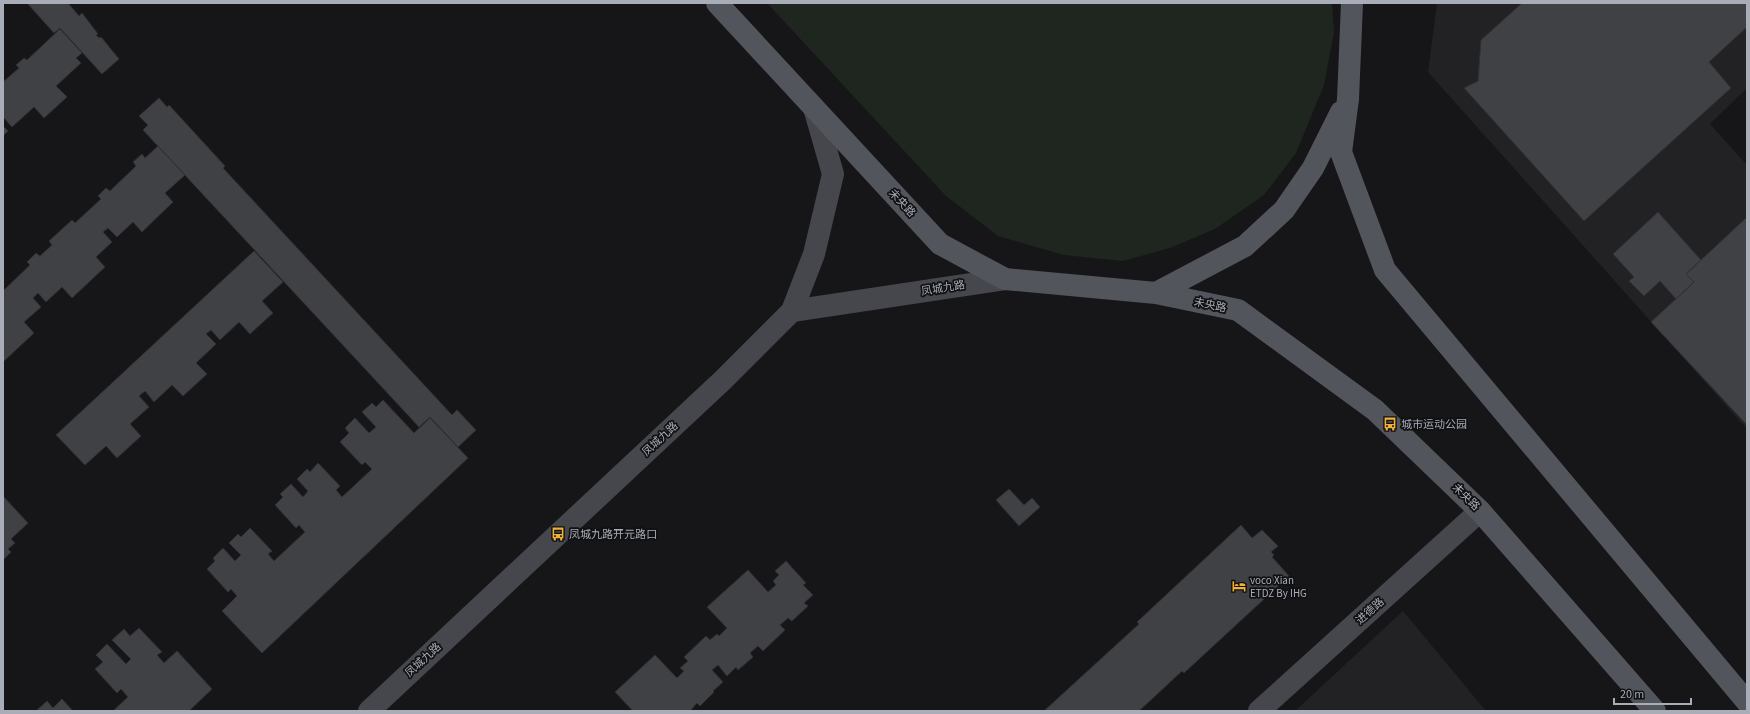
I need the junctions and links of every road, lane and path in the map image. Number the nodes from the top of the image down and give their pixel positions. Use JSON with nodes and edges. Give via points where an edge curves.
{"nodes":[{"id":1,"x":717,"y":3,"type":"edge"},
{"id":2,"x":1352,"y":3,"type":"edge"},
{"id":3,"x":1348,"y":99,"type":"junction"},
{"id":4,"x":814,"y":108,"type":"junction"},
{"id":5,"x":1004,"y":279,"type":"junction"},
{"id":6,"x":1156,"y":293,"type":"junction"},
{"id":7,"x":792,"y":311,"type":"junction"},
{"id":8,"x":1480,"y":511,"type":"junction"},
{"id":9,"x":1747,"y":702,"type":"edge"},
{"id":10,"x":369,"y":711,"type":"edge"},
{"id":11,"x":1259,"y":711,"type":"edge"},
{"id":12,"x":1655,"y":711,"type":"edge"}],
"edges":[{"from":1,"to":4,"type":"main road","name":"未央路"},
{"from":2,"to":3,"type":"main road"},
{"from":3,"to":6,"type":"main road","via":[[1313,168],[1284,210],[1245,246]]},
{"from":3,"to":9,"type":"main road","via":[[1341,152],[1385,270]]},
{"from":4,"to":5,"type":"main road","name":"未央路","via":[[940,244]]},
{"from":4,"to":7,"type":"street","via":[[833,174],[814,254]]},
{"from":5,"to":6,"type":"main road","name":"未央路"},
{"from":5,"to":7,"type":"street","name":"凤城九路"},
{"from":6,"to":8,"type":"main road","name":"未央路","via":[[1238,310],[1375,410]]},
{"from":7,"to":10,"type":"street","name":"凤城九路","via":[[723,380]]},
{"from":8,"to":11,"type":"street","name":"进德路"},
{"from":8,"to":12,"type":"main road","name":"未央路"}]}
